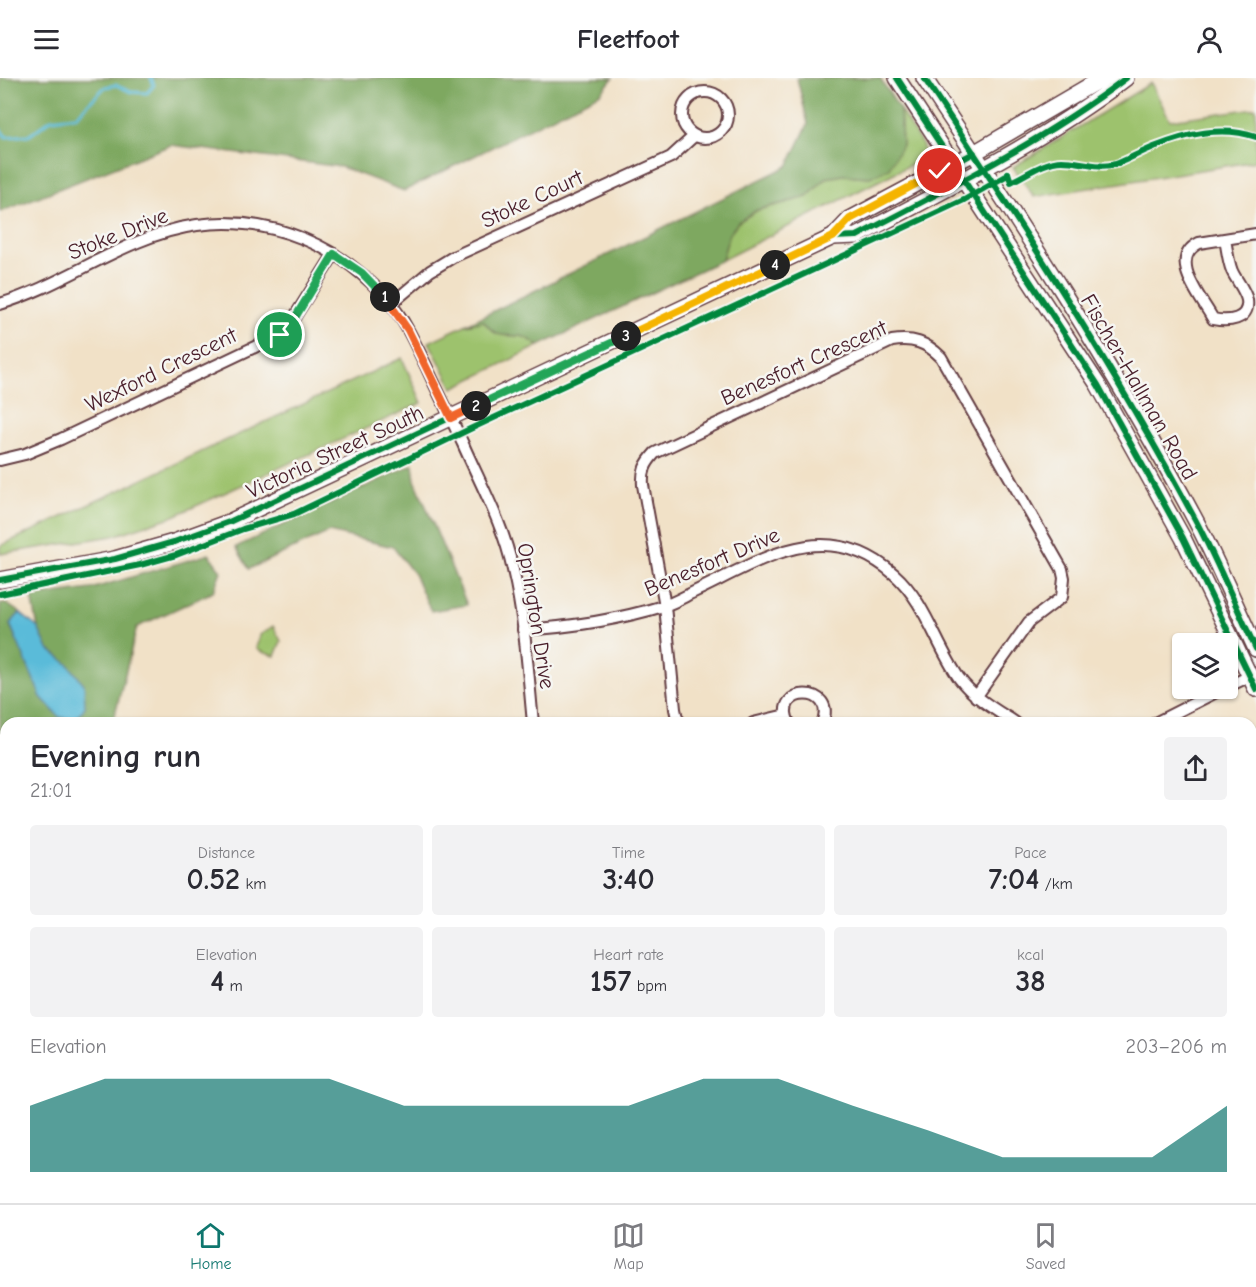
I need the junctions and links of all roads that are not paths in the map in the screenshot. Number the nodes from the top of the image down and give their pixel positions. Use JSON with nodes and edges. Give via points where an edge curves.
{"nodes":[{"id":1,"x":897,"y":78,"type":"edge"},
{"id":2,"x":924,"y":78,"type":"edge"},
{"id":3,"x":1106,"y":78,"type":"edge"},
{"id":4,"x":1126,"y":78,"type":"edge"},
{"id":5,"x":694,"y":136,"type":"junction"},
{"id":6,"x":974,"y":153,"type":"junction"},
{"id":7,"x":954,"y":164,"type":"junction"},
{"id":8,"x":985,"y":169,"type":"junction"},
{"id":9,"x":964,"y":179,"type":"junction"},
{"id":10,"x":1256,"y":234,"type":"edge"},
{"id":11,"x":833,"y":237,"type":"junction"},
{"id":12,"x":1225,"y":239,"type":"junction"},
{"id":13,"x":334,"y":254,"type":"junction"},
{"id":14,"x":0,"y":304,"type":"edge"},
{"id":15,"x":391,"y":304,"type":"junction"},
{"id":16,"x":451,"y":418,"type":"junction"},
{"id":17,"x":0,"y":460,"type":"edge"},
{"id":18,"x":0,"y":580,"type":"edge"},
{"id":19,"x":665,"y":606,"type":"junction"},
{"id":20,"x":524,"y":630,"type":"junction"},
{"id":21,"x":1256,"y":649,"type":"edge"},
{"id":22,"x":1253,"y":682,"type":"edge"},
{"id":23,"x":1238,"y":685,"type":"edge"},
{"id":24,"x":976,"y":696,"type":"junction"},
{"id":25,"x":1204,"y":699,"type":"edge"},
{"id":26,"x":532,"y":717,"type":"edge"},
{"id":27,"x":677,"y":717,"type":"edge"},
{"id":28,"x":787,"y":717,"type":"edge"},
{"id":29,"x":825,"y":717,"type":"edge"},
{"id":30,"x":1007,"y":717,"type":"edge"},
{"id":31,"x":1167,"y":717,"type":"edge"}],
"edges":[{"from":1,"to":7,"type":"main road","name":"Fischer-Hallman Road"},
{"from":2,"to":6,"type":"main road","name":"Fischer-Hallman Road"},
{"from":3,"to":6,"type":"main road","name":"Victoria Street South"},
{"from":4,"to":8,"type":"main road","name":"Victoria Street South"},
{"from":5,"to":5,"type":"street","via":[[714,138],[727,126],[728,110],[721,97],[706,92],[686,101],[682,118]]},
{"from":5,"to":15,"type":"street","name":"Stoke Court","via":[[671,157],[453,257]]},
{"from":6,"to":7,"type":"main road","name":"Victoria Street South"},
{"from":6,"to":8,"type":"main road","name":"Fischer-Hallman Road"},
{"from":7,"to":9,"type":"main road","name":"Fischer-Hallman Road"},
{"from":7,"to":11,"type":"main road","name":"Victoria Street South","via":[[850,219]]},
{"from":8,"to":9,"type":"main road","name":"Victoria Street South"},
{"from":8,"to":21,"type":"main road","name":"Fischer-Hallman Road","via":[[1112,372],[1197,523]]},
{"from":9,"to":11,"type":"main road","name":"Victoria Street South","via":[[857,236]]},
{"from":9,"to":22,"type":"main road","name":"Fischer-Hallman Road","via":[[1098,385],[1183,538]]},
{"from":10,"to":12,"type":"street"},
{"from":11,"to":16,"type":"main road","name":"Victoria Street South"},
{"from":12,"to":12,"type":"street","via":[[1199,243],[1184,258],[1185,268],[1213,319],[1226,322],[1241,316],[1247,299],[1231,268]]},
{"from":13,"to":14,"type":"street","name":"Stoke Drive","via":[[315,243],[260,225],[196,225],[135,243],[25,297]]},
{"from":13,"to":15,"type":"street","name":"Stoke Drive","via":[[362,273]]},
{"from":13,"to":17,"type":"street","name":"Wexford Crescent","via":[[288,329],[280,335],[61,439]]},
{"from":15,"to":16,"type":"street","name":"Stoke Drive"},
{"from":16,"to":18,"type":"main road","name":"Victoria Street South","via":[[229,522],[174,542],[115,558]]},
{"from":16,"to":20,"type":"street","name":"Oprington Drive","via":[[503,535]]},
{"from":19,"to":20,"type":"street","name":"Benesfort Drive","via":[[614,619]]},
{"from":19,"to":24,"type":"street","name":"Benesfort Drive","via":[[777,552],[807,545],[847,549],[865,555],[895,575],[918,604],[951,665]]},
{"from":19,"to":24,"type":"street","name":"Benesfort Crescent","via":[[642,473],[655,453],[892,342],[920,342],[941,357],[1064,578],[1062,597],[1029,622]]},
{"from":19,"to":27,"type":"street","name":"Benesfort Crescent"},
{"from":20,"to":26,"type":"street","name":"Oprington Drive"},
{"from":22,"to":23,"type":"street"},
{"from":24,"to":30,"type":"street","name":"Benesfort Drive"},
{"from":25,"to":31,"type":"street"},
{"from":28,"to":29,"type":"street","via":[[786,708],[794,697],[810,694],[824,707]]}]}
